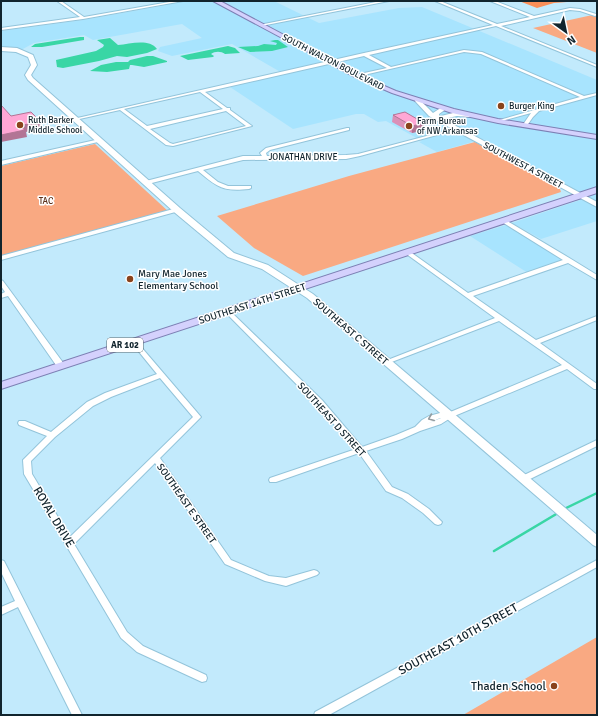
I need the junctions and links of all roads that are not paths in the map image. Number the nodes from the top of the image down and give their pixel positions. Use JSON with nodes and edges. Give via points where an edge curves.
{"nodes":[{"id":1,"x":59,"y":1,"type":"edge"},
{"id":2,"x":155,"y":1,"type":"edge"},
{"id":3,"x":181,"y":1,"type":"edge"},
{"id":4,"x":216,"y":1,"type":"edge"},
{"id":5,"x":387,"y":1,"type":"edge"},
{"id":6,"x":437,"y":1,"type":"edge"},
{"id":7,"x":492,"y":1,"type":"edge"},
{"id":8,"x":161,"y":4,"type":"junction"},
{"id":9,"x":595,"y":15,"type":"dead end"},
{"id":10,"x":535,"y":17,"type":"junction"},
{"id":11,"x":83,"y":18,"type":"junction"},
{"id":12,"x":261,"y":25,"type":"junction"},
{"id":13,"x":497,"y":25,"type":"junction"},
{"id":14,"x":1,"y":29,"type":"edge"},
{"id":15,"x":1,"y":48,"type":"edge"},
{"id":16,"x":364,"y":54,"type":"junction"},
{"id":17,"x":331,"y":62,"type":"junction"},
{"id":18,"x":597,"y":66,"type":"edge"},
{"id":19,"x":390,"y":68,"type":"junction"},
{"id":20,"x":357,"y":76,"type":"junction"},
{"id":21,"x":201,"y":91,"type":"junction"},
{"id":22,"x":597,"y":94,"type":"edge"},
{"id":23,"x":586,"y":98,"type":"junction"},
{"id":24,"x":417,"y":100,"type":"junction"},
{"id":25,"x":121,"y":109,"type":"junction"},
{"id":26,"x":228,"y":109,"type":"junction"},
{"id":27,"x":448,"y":110,"type":"junction"},
{"id":28,"x":538,"y":110,"type":"junction"},
{"id":29,"x":469,"y":115,"type":"junction"},
{"id":30,"x":443,"y":117,"type":"junction"},
{"id":31,"x":436,"y":118,"type":"junction"},
{"id":32,"x":75,"y":119,"type":"junction"},
{"id":33,"x":498,"y":121,"type":"junction"},
{"id":34,"x":449,"y":125,"type":"junction"},
{"id":35,"x":524,"y":126,"type":"junction"},
{"id":36,"x":147,"y":128,"type":"junction"},
{"id":37,"x":347,"y":129,"type":"dead end"},
{"id":38,"x":457,"y":129,"type":"junction"},
{"id":39,"x":597,"y":137,"type":"edge"},
{"id":40,"x":100,"y":140,"type":"junction"},
{"id":41,"x":264,"y":158,"type":"junction"},
{"id":42,"x":1,"y":163,"type":"edge"},
{"id":43,"x":199,"y":169,"type":"junction"},
{"id":44,"x":148,"y":182,"type":"junction"},
{"id":45,"x":249,"y":187,"type":"dead end"},
{"id":46,"x":597,"y":190,"type":"edge"},
{"id":47,"x":580,"y":196,"type":"junction"},
{"id":48,"x":597,"y":205,"type":"edge"},
{"id":49,"x":177,"y":210,"type":"junction"},
{"id":50,"x":504,"y":221,"type":"junction"},
{"id":51,"x":408,"y":252,"type":"junction"},
{"id":52,"x":1,"y":258,"type":"edge"},
{"id":53,"x":568,"y":260,"type":"junction"},
{"id":54,"x":597,"y":278,"type":"edge"},
{"id":55,"x":1,"y":282,"type":"edge"},
{"id":56,"x":297,"y":289,"type":"junction"},
{"id":57,"x":9,"y":293,"type":"junction"},
{"id":58,"x":1,"y":296,"type":"edge"},
{"id":59,"x":468,"y":296,"type":"junction"},
{"id":60,"x":227,"y":312,"type":"junction"},
{"id":61,"x":500,"y":318,"type":"junction"},
{"id":62,"x":597,"y":318,"type":"edge"},
{"id":63,"x":134,"y":342,"type":"junction"},
{"id":64,"x":535,"y":343,"type":"junction"},
{"id":65,"x":387,"y":362,"type":"junction"},
{"id":66,"x":61,"y":366,"type":"junction"},
{"id":67,"x":567,"y":366,"type":"junction"},
{"id":68,"x":162,"y":375,"type":"junction"},
{"id":69,"x":1,"y":386,"type":"edge"},
{"id":70,"x":597,"y":387,"type":"edge"},
{"id":71,"x":449,"y":415,"type":"junction"},
{"id":72,"x":22,"y":423,"type":"dead end"},
{"id":73,"x":52,"y":436,"type":"junction"},
{"id":74,"x":597,"y":443,"type":"edge"},
{"id":75,"x":361,"y":450,"type":"junction"},
{"id":76,"x":156,"y":458,"type":"junction"},
{"id":77,"x":523,"y":479,"type":"junction"},
{"id":78,"x":273,"y":480,"type":"dead end"},
{"id":79,"x":438,"y":522,"type":"dead end"},
{"id":80,"x":597,"y":542,"type":"edge"},
{"id":81,"x":70,"y":543,"type":"junction"},
{"id":82,"x":1,"y":563,"type":"edge"},
{"id":83,"x":597,"y":563,"type":"edge"},
{"id":84,"x":314,"y":573,"type":"dead end"},
{"id":85,"x":21,"y":602,"type":"junction"},
{"id":86,"x":1,"y":611,"type":"edge"},
{"id":87,"x":202,"y":678,"type":"dead end"},
{"id":88,"x":77,"y":715,"type":"edge"},
{"id":89,"x":319,"y":715,"type":"edge"}],
"edges":[{"from":1,"to":11,"type":"street"},
{"from":2,"to":8,"type":"street"},
{"from":3,"to":8,"type":"street"},
{"from":4,"to":12,"type":"main road","name":"SOUTH WALTON BOULEVARD"},
{"from":5,"to":12,"type":"street"},
{"from":6,"to":13,"type":"street"},
{"from":7,"to":10,"type":"street"},
{"from":8,"to":11,"type":"street"},
{"from":9,"to":10,"type":"street","via":[[574,9]]},
{"from":10,"to":13,"type":"street"},
{"from":11,"to":14,"type":"street"},
{"from":12,"to":17,"type":"main road","name":"SOUTH WALTON BOULEVARD"},
{"from":13,"to":16,"type":"street"},
{"from":13,"to":18,"type":"street"},
{"from":15,"to":32,"type":"street","name":"SOUTHEAST C STREET","via":[[17,50],[31,56],[34,65],[28,75],[30,79]]},
{"from":16,"to":17,"type":"street"},
{"from":16,"to":19,"type":"street"},
{"from":17,"to":20,"type":"main road","name":"SOUTH WALTON BOULEVARD"},
{"from":17,"to":21,"type":"street"},
{"from":19,"to":20,"type":"street"},
{"from":19,"to":23,"type":"street","via":[[465,51],[476,51]]},
{"from":20,"to":24,"type":"main road","name":"SOUTH WALTON BOULEVARD"},
{"from":21,"to":25,"type":"street"},
{"from":21,"to":26,"type":"street"},
{"from":22,"to":23,"type":"street"},
{"from":23,"to":28,"type":"street"},
{"from":24,"to":27,"type":"main road","name":"SOUTH WALTON BOULEVARD"},
{"from":24,"to":31,"type":"street","name":"SOUTHWEST A STREET"},
{"from":25,"to":32,"type":"street"},
{"from":25,"to":36,"type":"street"},
{"from":26,"to":36,"type":"street"},
{"from":26,"to":36,"type":"street","via":[[250,126],[173,145]]},
{"from":27,"to":29,"type":"main road","name":"SOUTH WALTON BOULEVARD"},
{"from":27,"to":30,"type":"street"},
{"from":27,"to":31,"type":"street","via":[[436,113]]},
{"from":28,"to":33,"type":"street"},
{"from":28,"to":35,"type":"street"},
{"from":29,"to":30,"type":"street"},
{"from":29,"to":33,"type":"main road","name":"SOUTH WALTON BOULEVARD"},
{"from":30,"to":34,"type":"street","name":"SOUTHWEST A STREET"},
{"from":31,"to":34,"type":"street","name":"SOUTHWEST A STREET"},
{"from":32,"to":40,"type":"street","name":"SOUTHEAST C STREET"},
{"from":33,"to":35,"type":"main road","name":"SOUTH WALTON BOULEVARD"},
{"from":34,"to":38,"type":"street","name":"SOUTHWEST A STREET"},
{"from":35,"to":39,"type":"main road","name":"SOUTH WALTON BOULEVARD"},
{"from":37,"to":41,"type":"street","via":[[268,149],[263,153]]},
{"from":38,"to":41,"type":"street","name":"JONATHAN DRIVE","via":[[346,157]]},
{"from":38,"to":47,"type":"street","name":"SOUTHWEST A STREET"},
{"from":40,"to":42,"type":"street"},
{"from":40,"to":44,"type":"street","name":"SOUTHEAST C STREET"},
{"from":41,"to":43,"type":"street","name":"JONATHAN DRIVE","via":[[231,160]]},
{"from":43,"to":44,"type":"street","name":"JONATHAN DRIVE"},
{"from":43,"to":45,"type":"street","via":[[224,188]]},
{"from":44,"to":49,"type":"street","name":"SOUTHEAST C STREET"},
{"from":46,"to":47,"type":"main road","number":"AR 102"},
{"from":47,"to":48,"type":"street","name":"SOUTHWEST A STREET"},
{"from":47,"to":50,"type":"main road","number":"AR 102"},
{"from":49,"to":52,"type":"street"},
{"from":49,"to":56,"type":"street","name":"SOUTHEAST C STREET","via":[[231,255],[265,267]]},
{"from":50,"to":51,"type":"main road","name":"SOUTHEAST 14TH STREET","number":"AR 102"},
{"from":50,"to":53,"type":"street"},
{"from":51,"to":56,"type":"main road","name":"SOUTHEAST 14TH STREET","number":"AR 102"},
{"from":51,"to":59,"type":"street"},
{"from":53,"to":54,"type":"street"},
{"from":53,"to":59,"type":"street"},
{"from":55,"to":57,"type":"street"},
{"from":56,"to":60,"type":"main road","name":"SOUTHEAST 14TH STREET","number":"AR 102"},
{"from":56,"to":65,"type":"street","name":"SOUTHEAST C STREET","via":[[310,296]]},
{"from":57,"to":58,"type":"street"},
{"from":57,"to":66,"type":"street"},
{"from":59,"to":61,"type":"street"},
{"from":60,"to":63,"type":"main road","name":"SOUTHEAST 14TH STREET","number":"AR 102"},
{"from":60,"to":75,"type":"street","name":"SOUTHEAST D STREET","via":[[319,402]]},
{"from":61,"to":64,"type":"street"},
{"from":61,"to":65,"type":"street"},
{"from":62,"to":64,"type":"street"},
{"from":63,"to":66,"type":"main road","name":"SOUTHEAST 14TH STREET","number":"AR 102"},
{"from":63,"to":68,"type":"street","name":"SOUTHEAST E STREET"},
{"from":64,"to":67,"type":"street"},
{"from":65,"to":71,"type":"street","name":"SOUTHEAST C STREET"},
{"from":66,"to":69,"type":"main road","name":"SOUTHEAST 14TH STREET","number":"AR 102"},
{"from":67,"to":70,"type":"street"},
{"from":67,"to":71,"type":"street"},
{"from":68,"to":73,"type":"street","name":"ROYAL DRIVE","via":[[90,404]]},
{"from":68,"to":76,"type":"street","name":"SOUTHEAST E STREET","via":[[197,417]]},
{"from":71,"to":75,"type":"street","via":[[445,420],[426,428],[418,428]]},
{"from":71,"to":77,"type":"street","name":"SOUTHEAST C STREET"},
{"from":72,"to":73,"type":"street"},
{"from":73,"to":81,"type":"street","name":"ROYAL DRIVE","via":[[27,460],[28,474]]},
{"from":74,"to":77,"type":"street"},
{"from":75,"to":78,"type":"street"},
{"from":75,"to":79,"type":"street","name":"SOUTHEAST D STREET","via":[[389,489],[426,510]]},
{"from":76,"to":81,"type":"street"},
{"from":76,"to":84,"type":"street","name":"SOUTHEAST E STREET","via":[[228,562],[268,579],[286,582]]},
{"from":77,"to":80,"type":"street","name":"SOUTHEAST C STREET"},
{"from":81,"to":87,"type":"street","name":"ROYAL DRIVE","via":[[124,635],[140,649]]},
{"from":82,"to":85,"type":"street"},
{"from":83,"to":89,"type":"street","name":"SOUTHEAST 10TH STREET"},
{"from":85,"to":86,"type":"street"},
{"from":85,"to":88,"type":"street"}]}
